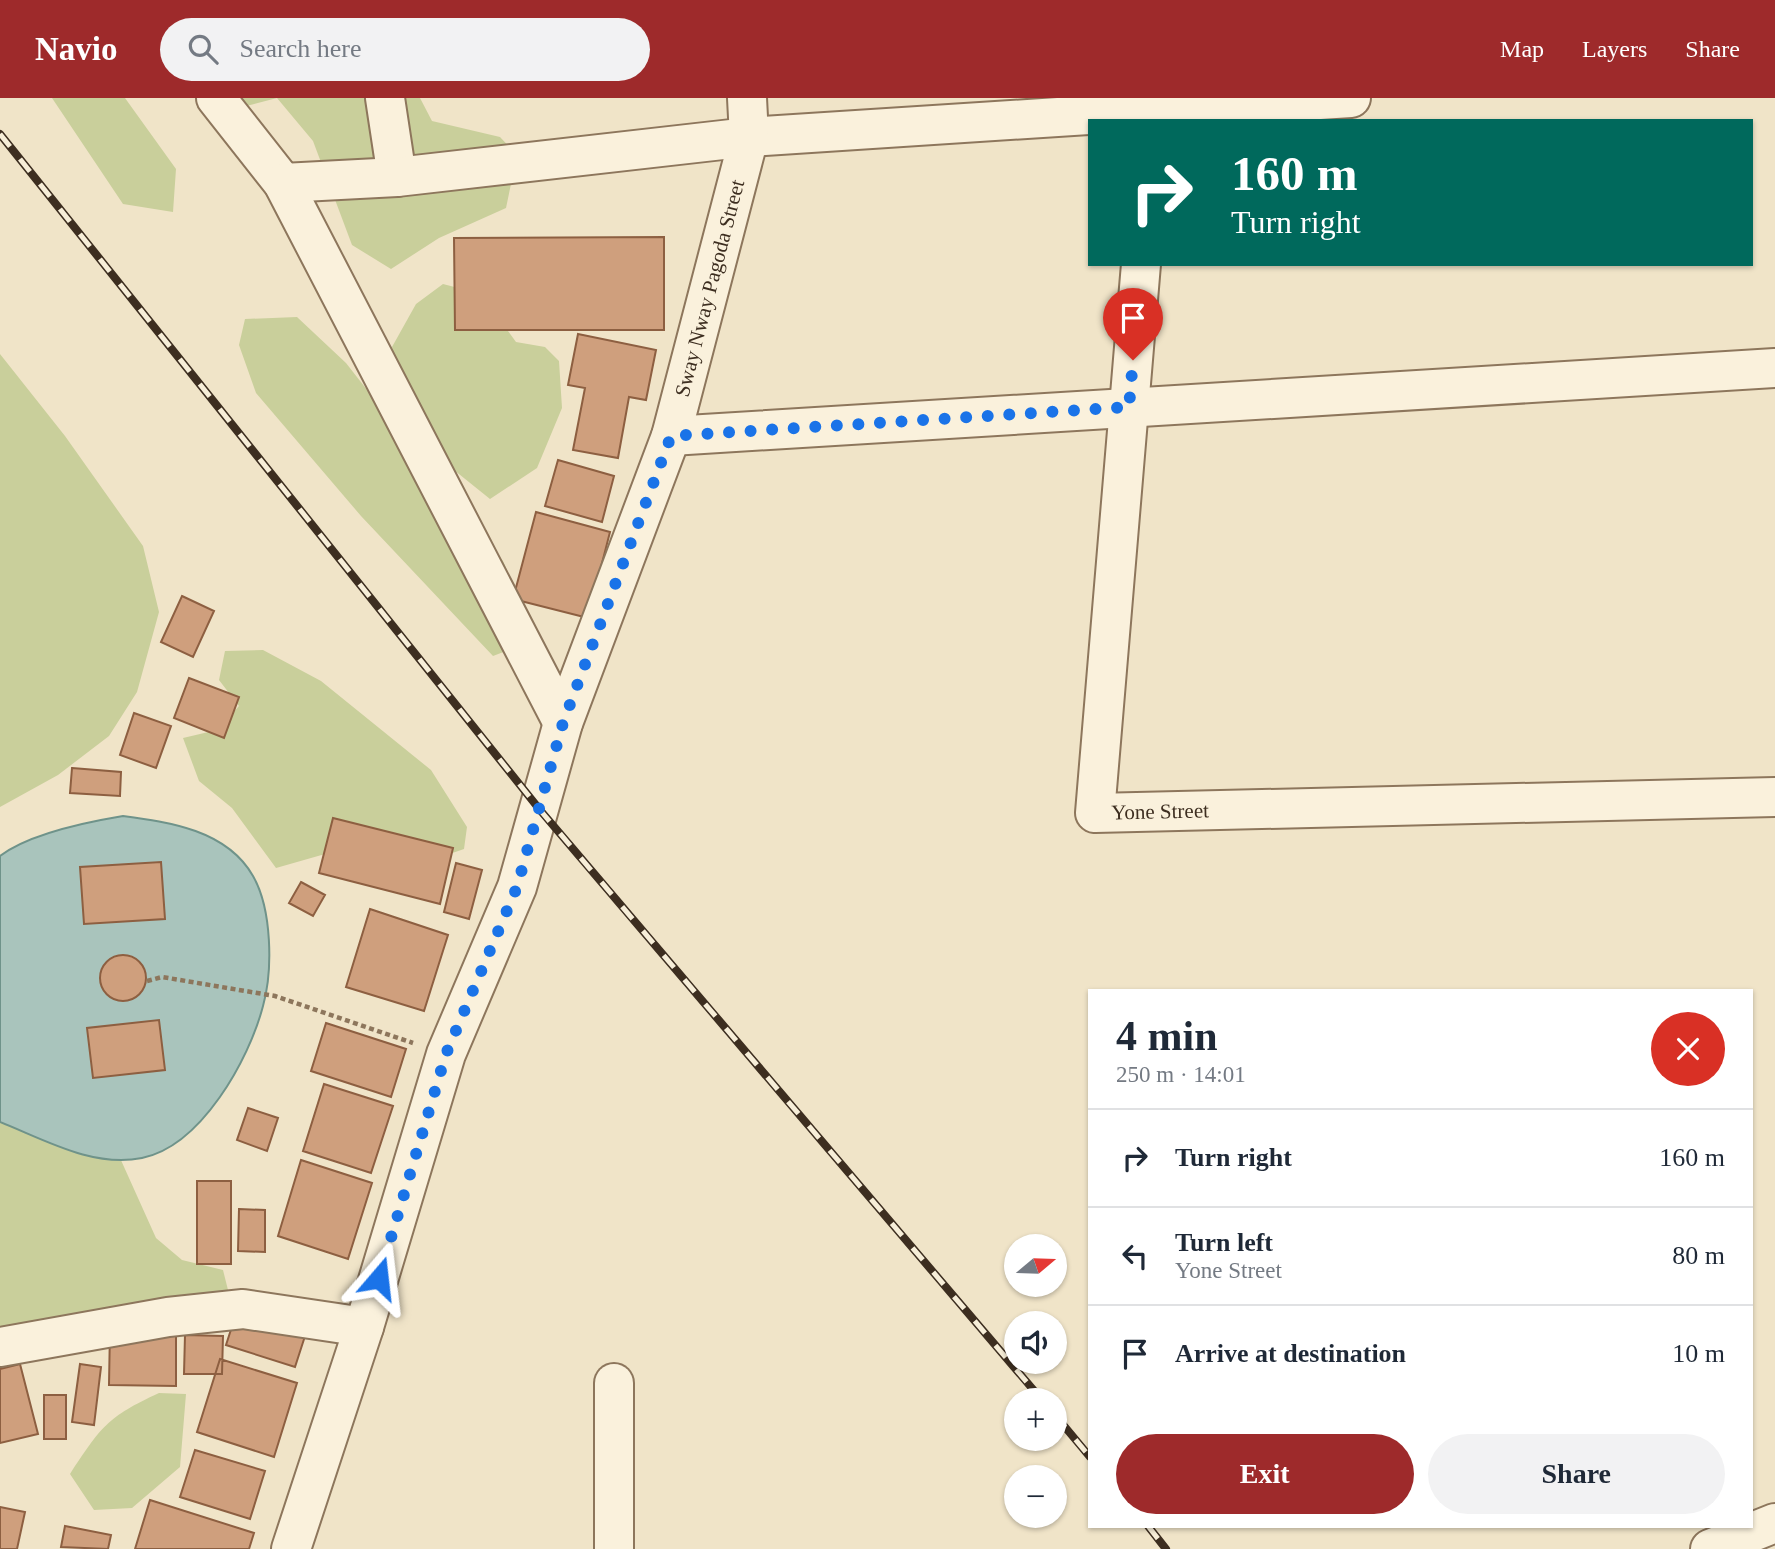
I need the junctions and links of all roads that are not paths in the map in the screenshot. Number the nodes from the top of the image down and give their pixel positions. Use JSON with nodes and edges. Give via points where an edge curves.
{"nodes":[{"id":1,"x":216,"y":98,"type":"edge"},
{"id":2,"x":385,"y":98,"type":"edge"},
{"id":3,"x":747,"y":98,"type":"edge"},
{"id":4,"x":1351,"y":98,"type":"edge"},
{"id":5,"x":1153,"y":109,"type":"edge"},
{"id":6,"x":748,"y":137,"type":"junction"},
{"id":7,"x":397,"y":177,"type":"junction"},
{"id":8,"x":283,"y":183,"type":"junction"},
{"id":9,"x":1141,"y":266,"type":"edge"},
{"id":10,"x":1775,"y":368,"type":"edge"},
{"id":11,"x":1129,"y":407,"type":"junction"},
{"id":12,"x":671,"y":436,"type":"junction"},
{"id":13,"x":563,"y":723,"type":"junction"},
{"id":14,"x":1775,"y":797,"type":"edge"},
{"id":15,"x":364,"y":1328,"type":"junction"},
{"id":16,"x":0,"y":1347,"type":"edge"},
{"id":17,"x":614,"y":1383,"type":"dead end"},
{"id":18,"x":1775,"y":1523,"type":"edge"},
{"id":19,"x":291,"y":1549,"type":"edge"},
{"id":20,"x":614,"y":1549,"type":"edge"},
{"id":21,"x":1710,"y":1549,"type":"edge"}],
"edges":[{"from":1,"to":8,"type":"street"},
{"from":2,"to":7,"type":"street"},
{"from":3,"to":6,"type":"street","name":"Sway Nway Pagoda Street"},
{"from":4,"to":5,"type":"street"},
{"from":5,"to":6,"type":"street"},
{"from":6,"to":7,"type":"street"},
{"from":6,"to":12,"type":"street","name":"Sway Nway Pagoda Street"},
{"from":7,"to":8,"type":"street"},
{"from":8,"to":13,"type":"street"},
{"from":9,"to":11,"type":"street","name":"Yone Street"},
{"from":10,"to":11,"type":"street"},
{"from":11,"to":12,"type":"street"},
{"from":11,"to":14,"type":"street","name":"Yone Street","via":[[1096,813]]},
{"from":12,"to":13,"type":"street","name":"Sway Nway Pagoda Street"},
{"from":13,"to":15,"type":"street","name":"Sway Nway Pagoda Street","via":[[517,887],[446,1054]]},
{"from":15,"to":16,"type":"street","via":[[243,1309],[168,1317]]},
{"from":15,"to":19,"type":"street","name":"Sway Nway Pagoda Street"},
{"from":17,"to":20,"type":"street"},
{"from":18,"to":21,"type":"street"}]}
